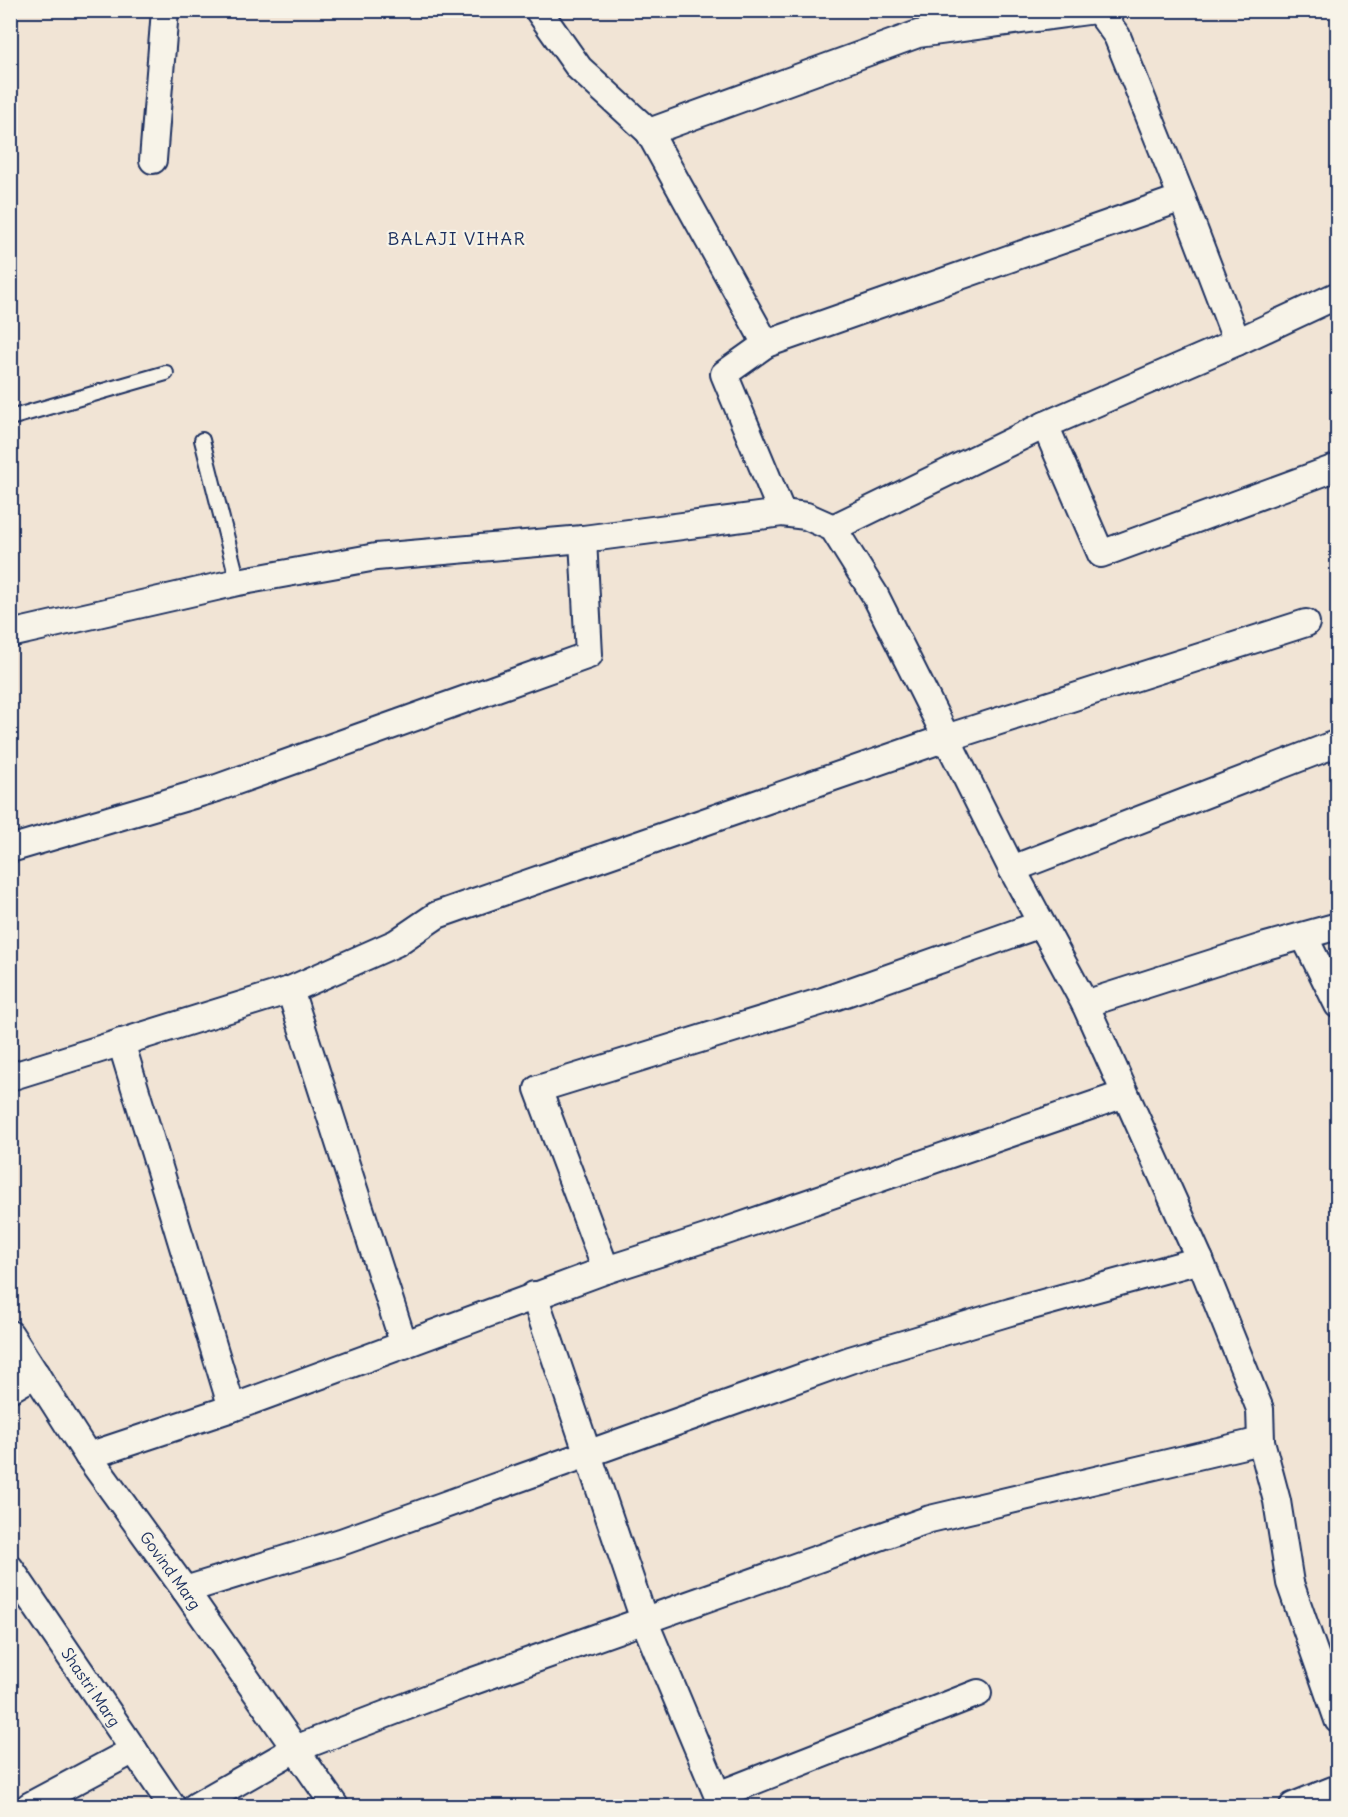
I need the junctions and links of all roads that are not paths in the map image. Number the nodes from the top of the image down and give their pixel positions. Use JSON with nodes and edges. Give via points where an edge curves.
{"nodes":[{"id":1,"x":165,"y":10,"type":"edge"},
{"id":2,"x":538,"y":10,"type":"edge"},
{"id":3,"x":1096,"y":10,"type":"edge"},
{"id":4,"x":649,"y":132,"type":"junction"},
{"id":5,"x":153,"y":160,"type":"dead end"},
{"id":6,"x":1182,"y":198,"type":"junction"},
{"id":7,"x":1338,"y":295,"type":"edge"},
{"id":8,"x":1237,"y":342,"type":"junction"},
{"id":9,"x":766,"y":344,"type":"junction"},
{"id":10,"x":166,"y":373,"type":"dead end"},
{"id":11,"x":10,"y":418,"type":"edge"},
{"id":12,"x":1045,"y":425,"type":"junction"},
{"id":13,"x":202,"y":440,"type":"dead end"},
{"id":14,"x":1338,"y":467,"type":"edge"},
{"id":15,"x":782,"y":513,"type":"junction"},
{"id":16,"x":833,"y":528,"type":"junction"},
{"id":17,"x":583,"y":539,"type":"junction"},
{"id":18,"x":238,"y":582,"type":"junction"},
{"id":19,"x":1306,"y":623,"type":"dead end"},
{"id":20,"x":11,"y":632,"type":"edge"},
{"id":21,"x":946,"y":738,"type":"junction"},
{"id":22,"x":1338,"y":743,"type":"edge"},
{"id":23,"x":10,"y":849,"type":"edge"},
{"id":24,"x":1012,"y":869,"type":"junction"},
{"id":25,"x":1041,"y":924,"type":"junction"},
{"id":26,"x":1338,"y":926,"type":"edge"},
{"id":27,"x":1304,"y":936,"type":"junction"},
{"id":28,"x":290,"y":990,"type":"junction"},
{"id":29,"x":1085,"y":1004,"type":"junction"},
{"id":30,"x":1338,"y":1005,"type":"edge"},
{"id":31,"x":121,"y":1042,"type":"junction"},
{"id":32,"x":10,"y":1077,"type":"edge"},
{"id":33,"x":1125,"y":1094,"type":"junction"},
{"id":34,"x":1200,"y":1260,"type":"junction"},
{"id":35,"x":606,"y":1270,"type":"junction"},
{"id":36,"x":534,"y":1295,"type":"junction"},
{"id":37,"x":10,"y":1334,"type":"edge"},
{"id":38,"x":404,"y":1345,"type":"junction"},
{"id":39,"x":36,"y":1374,"type":"junction"},
{"id":40,"x":10,"y":1389,"type":"edge"},
{"id":41,"x":232,"y":1408,"type":"junction"},
{"id":42,"x":1261,"y":1441,"type":"junction"},
{"id":43,"x":589,"y":1453,"type":"junction"},
{"id":44,"x":88,"y":1456,"type":"junction"},
{"id":45,"x":10,"y":1569,"type":"edge"},
{"id":46,"x":185,"y":1590,"type":"junction"},
{"id":47,"x":644,"y":1620,"type":"junction"},
{"id":48,"x":978,"y":1693,"type":"dead end"},
{"id":49,"x":1338,"y":1720,"type":"edge"},
{"id":50,"x":295,"y":1749,"type":"junction"},
{"id":51,"x":134,"y":1750,"type":"junction"},
{"id":52,"x":1338,"y":1788,"type":"edge"},
{"id":53,"x":720,"y":1801,"type":"edge"},
{"id":54,"x":29,"y":1806,"type":"edge"},
{"id":55,"x":172,"y":1806,"type":"edge"},
{"id":56,"x":196,"y":1806,"type":"edge"},
{"id":57,"x":335,"y":1806,"type":"edge"},
{"id":58,"x":1293,"y":1806,"type":"edge"}],
"edges":[{"from":1,"to":5,"type":"street"},
{"from":2,"to":4,"type":"street","via":[[579,68]]},
{"from":3,"to":4,"type":"street","via":[[918,34]]},
{"from":3,"to":6,"type":"street","via":[[1117,36]]},
{"from":4,"to":9,"type":"street"},
{"from":6,"to":8,"type":"street"},
{"from":6,"to":9,"type":"street"},
{"from":7,"to":8,"type":"street"},
{"from":8,"to":12,"type":"street"},
{"from":9,"to":15,"type":"street","via":[[724,374]]},
{"from":10,"to":11,"type":"lane"},
{"from":12,"to":14,"type":"street","via":[[1101,554]]},
{"from":12,"to":16,"type":"street"},
{"from":13,"to":18,"type":"lane"},
{"from":15,"to":16,"type":"street","via":[[806,516]]},
{"from":15,"to":17,"type":"street"},
{"from":16,"to":21,"type":"street","via":[[875,595]]},
{"from":17,"to":18,"type":"street","via":[[376,557]]},
{"from":17,"to":23,"type":"street","via":[[589,655],[217,788]]},
{"from":18,"to":20,"type":"street"},
{"from":19,"to":21,"type":"street"},
{"from":21,"to":24,"type":"street"},
{"from":21,"to":28,"type":"street","via":[[437,915],[396,943]]},
{"from":22,"to":24,"type":"street"},
{"from":24,"to":25,"type":"street"},
{"from":25,"to":29,"type":"street"},
{"from":25,"to":35,"type":"street","via":[[824,1001],[538,1089]]},
{"from":26,"to":27,"type":"street"},
{"from":27,"to":29,"type":"street"},
{"from":27,"to":30,"type":"street"},
{"from":28,"to":31,"type":"street"},
{"from":28,"to":38,"type":"street"},
{"from":29,"to":33,"type":"street"},
{"from":31,"to":32,"type":"street"},
{"from":31,"to":41,"type":"street"},
{"from":33,"to":34,"type":"street"},
{"from":33,"to":35,"type":"street"},
{"from":34,"to":42,"type":"street","via":[[1260,1409]]},
{"from":34,"to":43,"type":"street","via":[[850,1360]]},
{"from":35,"to":36,"type":"street"},
{"from":36,"to":38,"type":"street"},
{"from":36,"to":43,"type":"street"},
{"from":37,"to":39,"type":"street","name":"Govind Marg"},
{"from":38,"to":41,"type":"street"},
{"from":39,"to":40,"type":"street"},
{"from":39,"to":44,"type":"street","name":"Govind Marg"},
{"from":41,"to":44,"type":"street"},
{"from":42,"to":47,"type":"street","via":[[930,1518]]},
{"from":42,"to":49,"type":"street","via":[[1277,1501],[1290,1583]]},
{"from":43,"to":46,"type":"street","via":[[341,1542]]},
{"from":43,"to":47,"type":"street"},
{"from":44,"to":46,"type":"street","name":"Govind Marg"},
{"from":45,"to":51,"type":"street","name":"Shastri Marg"},
{"from":46,"to":50,"type":"street","name":"Govind Marg"},
{"from":47,"to":50,"type":"street"},
{"from":47,"to":53,"type":"street"},
{"from":48,"to":53,"type":"street"},
{"from":50,"to":56,"type":"street"},
{"from":50,"to":57,"type":"street","name":"Govind Marg"},
{"from":51,"to":54,"type":"street"},
{"from":51,"to":55,"type":"street","name":"Shastri Marg"},
{"from":52,"to":58,"type":"street"}]}
